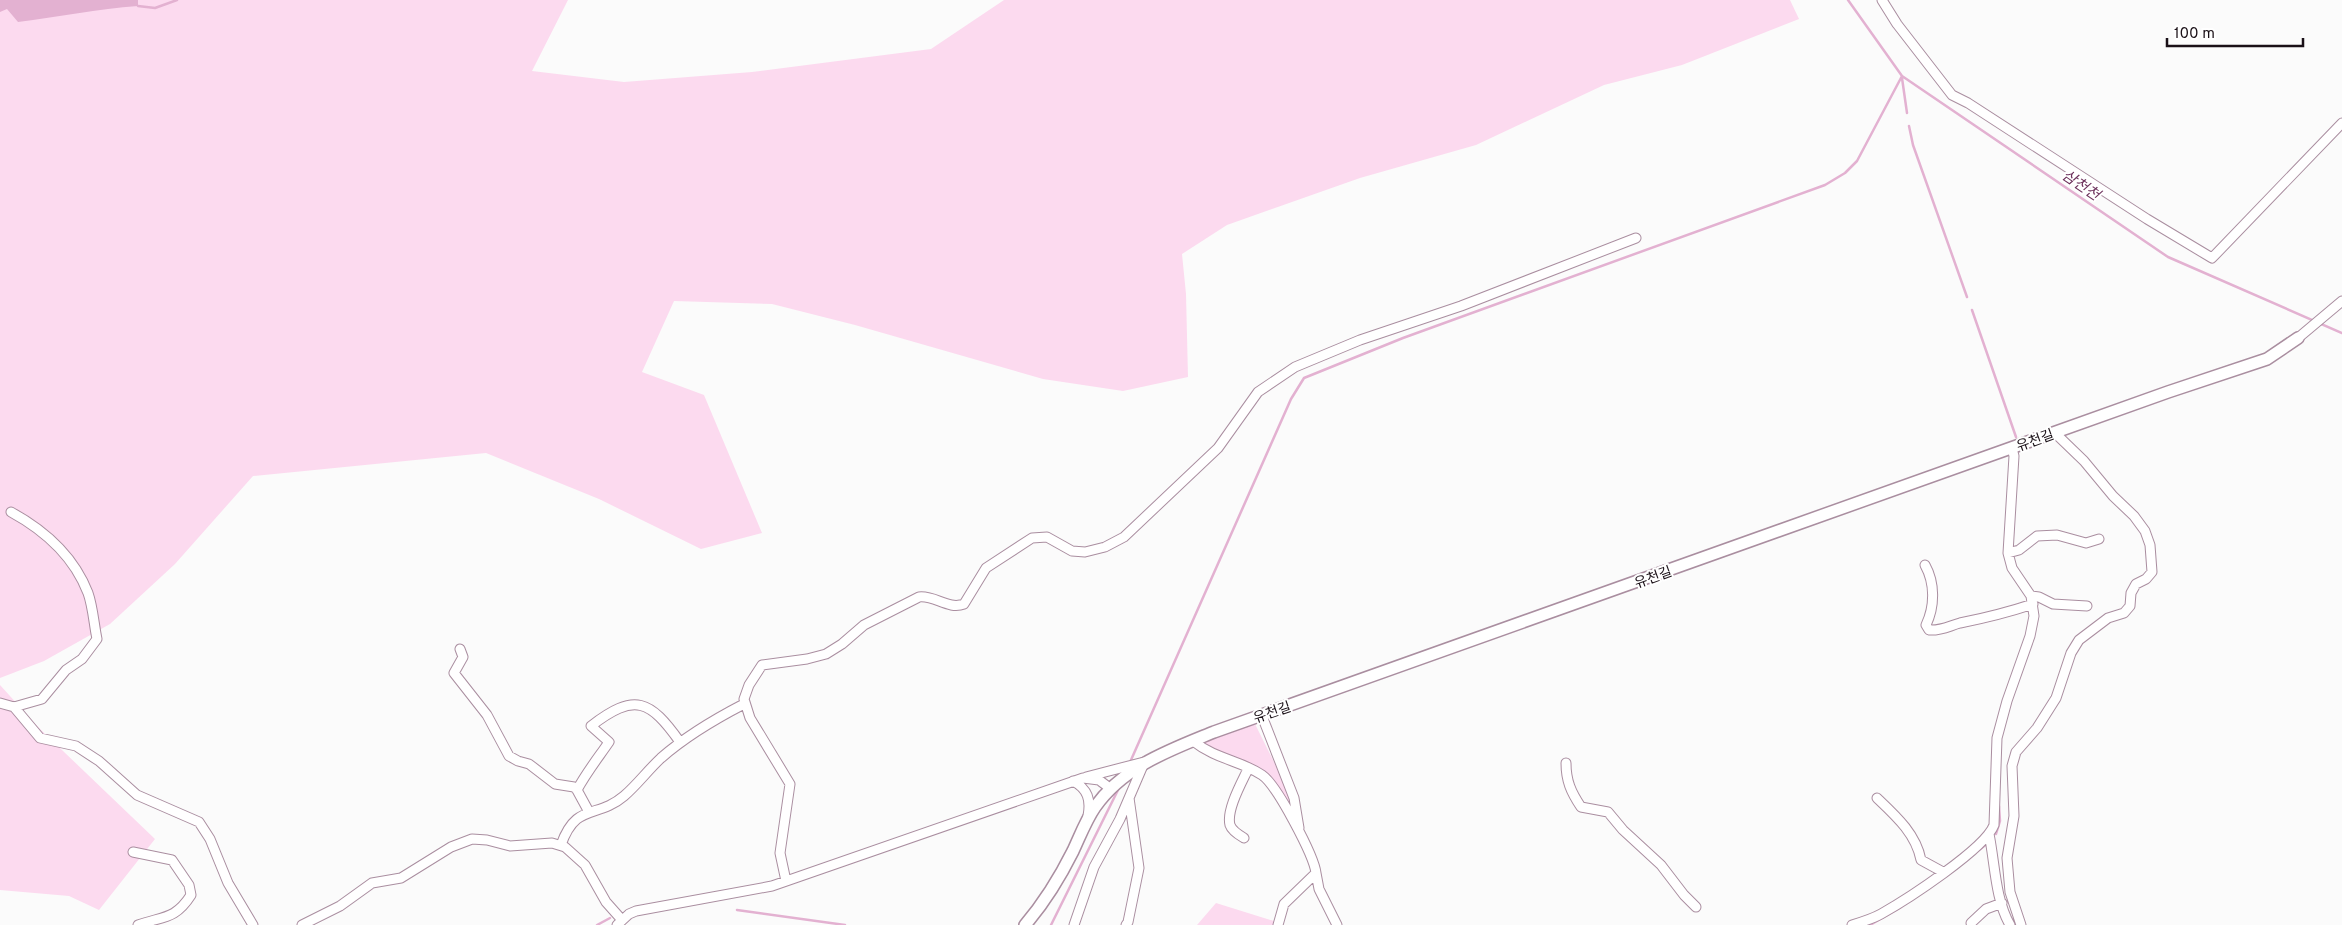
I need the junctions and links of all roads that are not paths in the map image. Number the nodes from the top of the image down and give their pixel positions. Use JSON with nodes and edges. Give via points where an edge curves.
{"nodes":[{"id":1,"x":1882,"y":0,"type":"edge"},
{"id":2,"x":2342,"y":123,"type":"edge"},
{"id":3,"x":1636,"y":238,"type":"dead end"},
{"id":4,"x":2342,"y":301,"type":"edge"},
{"id":5,"x":2298,"y":338,"type":"joint"},
{"id":6,"x":2056,"y":433,"type":"junction"},
{"id":7,"x":2012,"y":448,"type":"junction"},
{"id":8,"x":11,"y":512,"type":"dead end"},
{"id":9,"x":2099,"y":540,"type":"dead end"},
{"id":10,"x":2008,"y":553,"type":"junction"},
{"id":11,"x":1925,"y":565,"type":"dead end"},
{"id":12,"x":2032,"y":600,"type":"junction"},
{"id":13,"x":2087,"y":606,"type":"dead end"},
{"id":14,"x":460,"y":649,"type":"dead end"},
{"id":15,"x":0,"y":703,"type":"edge"},
{"id":16,"x":744,"y":704,"type":"junction"},
{"id":17,"x":14,"y":707,"type":"junction"},
{"id":18,"x":1262,"y":716,"type":"junction"},
{"id":19,"x":1193,"y":741,"type":"junction"},
{"id":20,"x":680,"y":742,"type":"junction"},
{"id":21,"x":1145,"y":762,"type":"junction"},
{"id":22,"x":1566,"y":763,"type":"dead end"},
{"id":23,"x":1248,"y":769,"type":"junction"},
{"id":24,"x":1083,"y":778,"type":"junction"},
{"id":25,"x":1073,"y":782,"type":"junction"},
{"id":26,"x":1111,"y":789,"type":"junction"},
{"id":27,"x":577,"y":790,"type":"junction"},
{"id":28,"x":1129,"y":795,"type":"junction"},
{"id":29,"x":1877,"y":798,"type":"dead end"},
{"id":30,"x":589,"y":812,"type":"junction"},
{"id":31,"x":1088,"y":820,"type":"junction"},
{"id":32,"x":1989,"y":834,"type":"junction"},
{"id":33,"x":1300,"y":836,"type":"junction"},
{"id":34,"x":1244,"y":838,"type":"dead end"},
{"id":35,"x":561,"y":845,"type":"junction"},
{"id":36,"x":133,"y":852,"type":"dead end"},
{"id":37,"x":1944,"y":872,"type":"junction"},
{"id":38,"x":1316,"y":873,"type":"junction"},
{"id":39,"x":786,"y":881,"type":"junction"},
{"id":40,"x":2002,"y":903,"type":"junction"},
{"id":41,"x":1696,"y":907,"type":"dead end"},
{"id":42,"x":620,"y":923,"type":"edge"},
{"id":43,"x":1971,"y":923,"type":"dead end"},
{"id":44,"x":138,"y":925,"type":"edge"},
{"id":45,"x":253,"y":925,"type":"edge"},
{"id":46,"x":302,"y":925,"type":"edge"},
{"id":47,"x":1025,"y":925,"type":"edge"},
{"id":48,"x":1074,"y":925,"type":"edge"},
{"id":49,"x":1126,"y":925,"type":"edge"},
{"id":50,"x":1278,"y":925,"type":"edge"},
{"id":51,"x":1338,"y":925,"type":"edge"},
{"id":52,"x":1852,"y":925,"type":"edge"},
{"id":53,"x":2010,"y":925,"type":"edge"},
{"id":54,"x":2021,"y":925,"type":"edge"}],
"edges":[{"from":1,"to":2,"type":"street","via":[[1952,95],[1968,102],[2212,258]]},
{"from":3,"to":16,"type":"street","via":[[1295,367],[1258,392],[1212,453],[1134,529],[1115,543],[1093,551],[1077,552],[1047,536],[1032,538],[986,568],[964,604],[954,606],[919,597],[864,626],[826,654],[766,662],[749,684]]},
{"from":4,"to":5,"type":"street","name":"유천길"},
{"from":5,"to":6,"type":"street","name":"유천길","via":[[2278,354],[2254,364]]},
{"from":6,"to":7,"type":"street","name":"유천길"},
{"from":6,"to":54,"type":"street","via":[[2145,531],[2150,545],[2152,572],[2136,584],[2130,606],[2124,613],[2108,618],[2079,640],[2071,653],[2056,698],[2037,728],[2016,752],[2012,766],[2014,816],[2006,858],[2010,892]]},
{"from":7,"to":10,"type":"street"},
{"from":7,"to":18,"type":"street","name":"유천길"},
{"from":8,"to":17,"type":"street","via":[[34,524],[72,564],[88,594],[97,639],[82,659],[66,670],[42,698]]},
{"from":9,"to":10,"type":"street","via":[[2086,544],[2057,535],[2037,536],[2019,550]]},
{"from":10,"to":12,"type":"street","via":[[2012,568]]},
{"from":11,"to":12,"type":"street","via":[[1933,585],[1931,614],[1926,625],[1929,630],[1996,616]]},
{"from":12,"to":13,"type":"street","via":[[2039,597],[2053,604]]},
{"from":12,"to":32,"type":"street","via":[[2034,616],[2030,636],[1997,738],[1995,817]]},
{"from":14,"to":27,"type":"street","via":[[463,657],[454,673],[487,715],[509,756],[530,764],[555,784]]},
{"from":15,"to":17,"type":"street"},
{"from":16,"to":20,"type":"street"},
{"from":16,"to":39,"type":"street","via":[[790,784],[780,853]]},
{"from":17,"to":45,"type":"street","via":[[40,738],[76,746],[99,761],[137,795],[199,822],[210,838],[228,883]]},
{"from":18,"to":19,"type":"street","name":"유천길"},
{"from":18,"to":33,"type":"street","via":[[1294,798]]},
{"from":19,"to":21,"type":"street","name":"유천길"},
{"from":19,"to":23,"type":"street","via":[[1209,752]]},
{"from":20,"to":27,"type":"street","via":[[650,708],[628,705],[617,708],[591,726],[609,742]]},
{"from":20,"to":30,"type":"street","via":[[620,799]]},
{"from":21,"to":24,"type":"street"},
{"from":21,"to":26,"type":"street","name":"유천길"},
{"from":21,"to":28,"type":"street"},
{"from":22,"to":41,"type":"street","via":[[1570,791],[1580,807],[1608,812],[1661,865]]},
{"from":23,"to":33,"type":"street","via":[[1260,773],[1272,784]]},
{"from":23,"to":34,"type":"street","via":[[1233,800],[1229,822],[1234,831]]},
{"from":24,"to":25,"type":"street"},
{"from":24,"to":26,"type":"street","via":[[1098,780]]},
{"from":25,"to":31,"type":"street","via":[[1088,794]]},
{"from":25,"to":39,"type":"street"},
{"from":26,"to":31,"type":"street","name":"유천길"},
{"from":27,"to":30,"type":"street"},
{"from":28,"to":48,"type":"street","via":[[1094,867]]},
{"from":28,"to":49,"type":"street","via":[[1139,868]]},
{"from":29,"to":37,"type":"street","via":[[1906,827],[1921,860]]},
{"from":30,"to":35,"type":"street","via":[[571,823]]},
{"from":31,"to":47,"type":"street","name":"유천길","via":[[1048,896]]},
{"from":32,"to":37,"type":"street"},
{"from":32,"to":40,"type":"street"},
{"from":33,"to":38,"type":"street"},
{"from":35,"to":42,"type":"street","via":[[572,851],[584,865]]},
{"from":35,"to":46,"type":"street","via":[[510,846],[479,839],[466,841],[438,854],[406,876],[372,883],[340,906]]},
{"from":36,"to":44,"type":"street","via":[[172,860],[189,885],[191,895],[185,905],[172,915]]},
{"from":37,"to":52,"type":"street","via":[[1881,914]]},
{"from":38,"to":50,"type":"street","via":[[1284,904]]},
{"from":38,"to":51,"type":"street","via":[[1319,889]]},
{"from":39,"to":42,"type":"street","via":[[754,890],[636,911]]},
{"from":40,"to":43,"type":"street","via":[[1986,909]]},
{"from":40,"to":53,"type":"street"}]}
